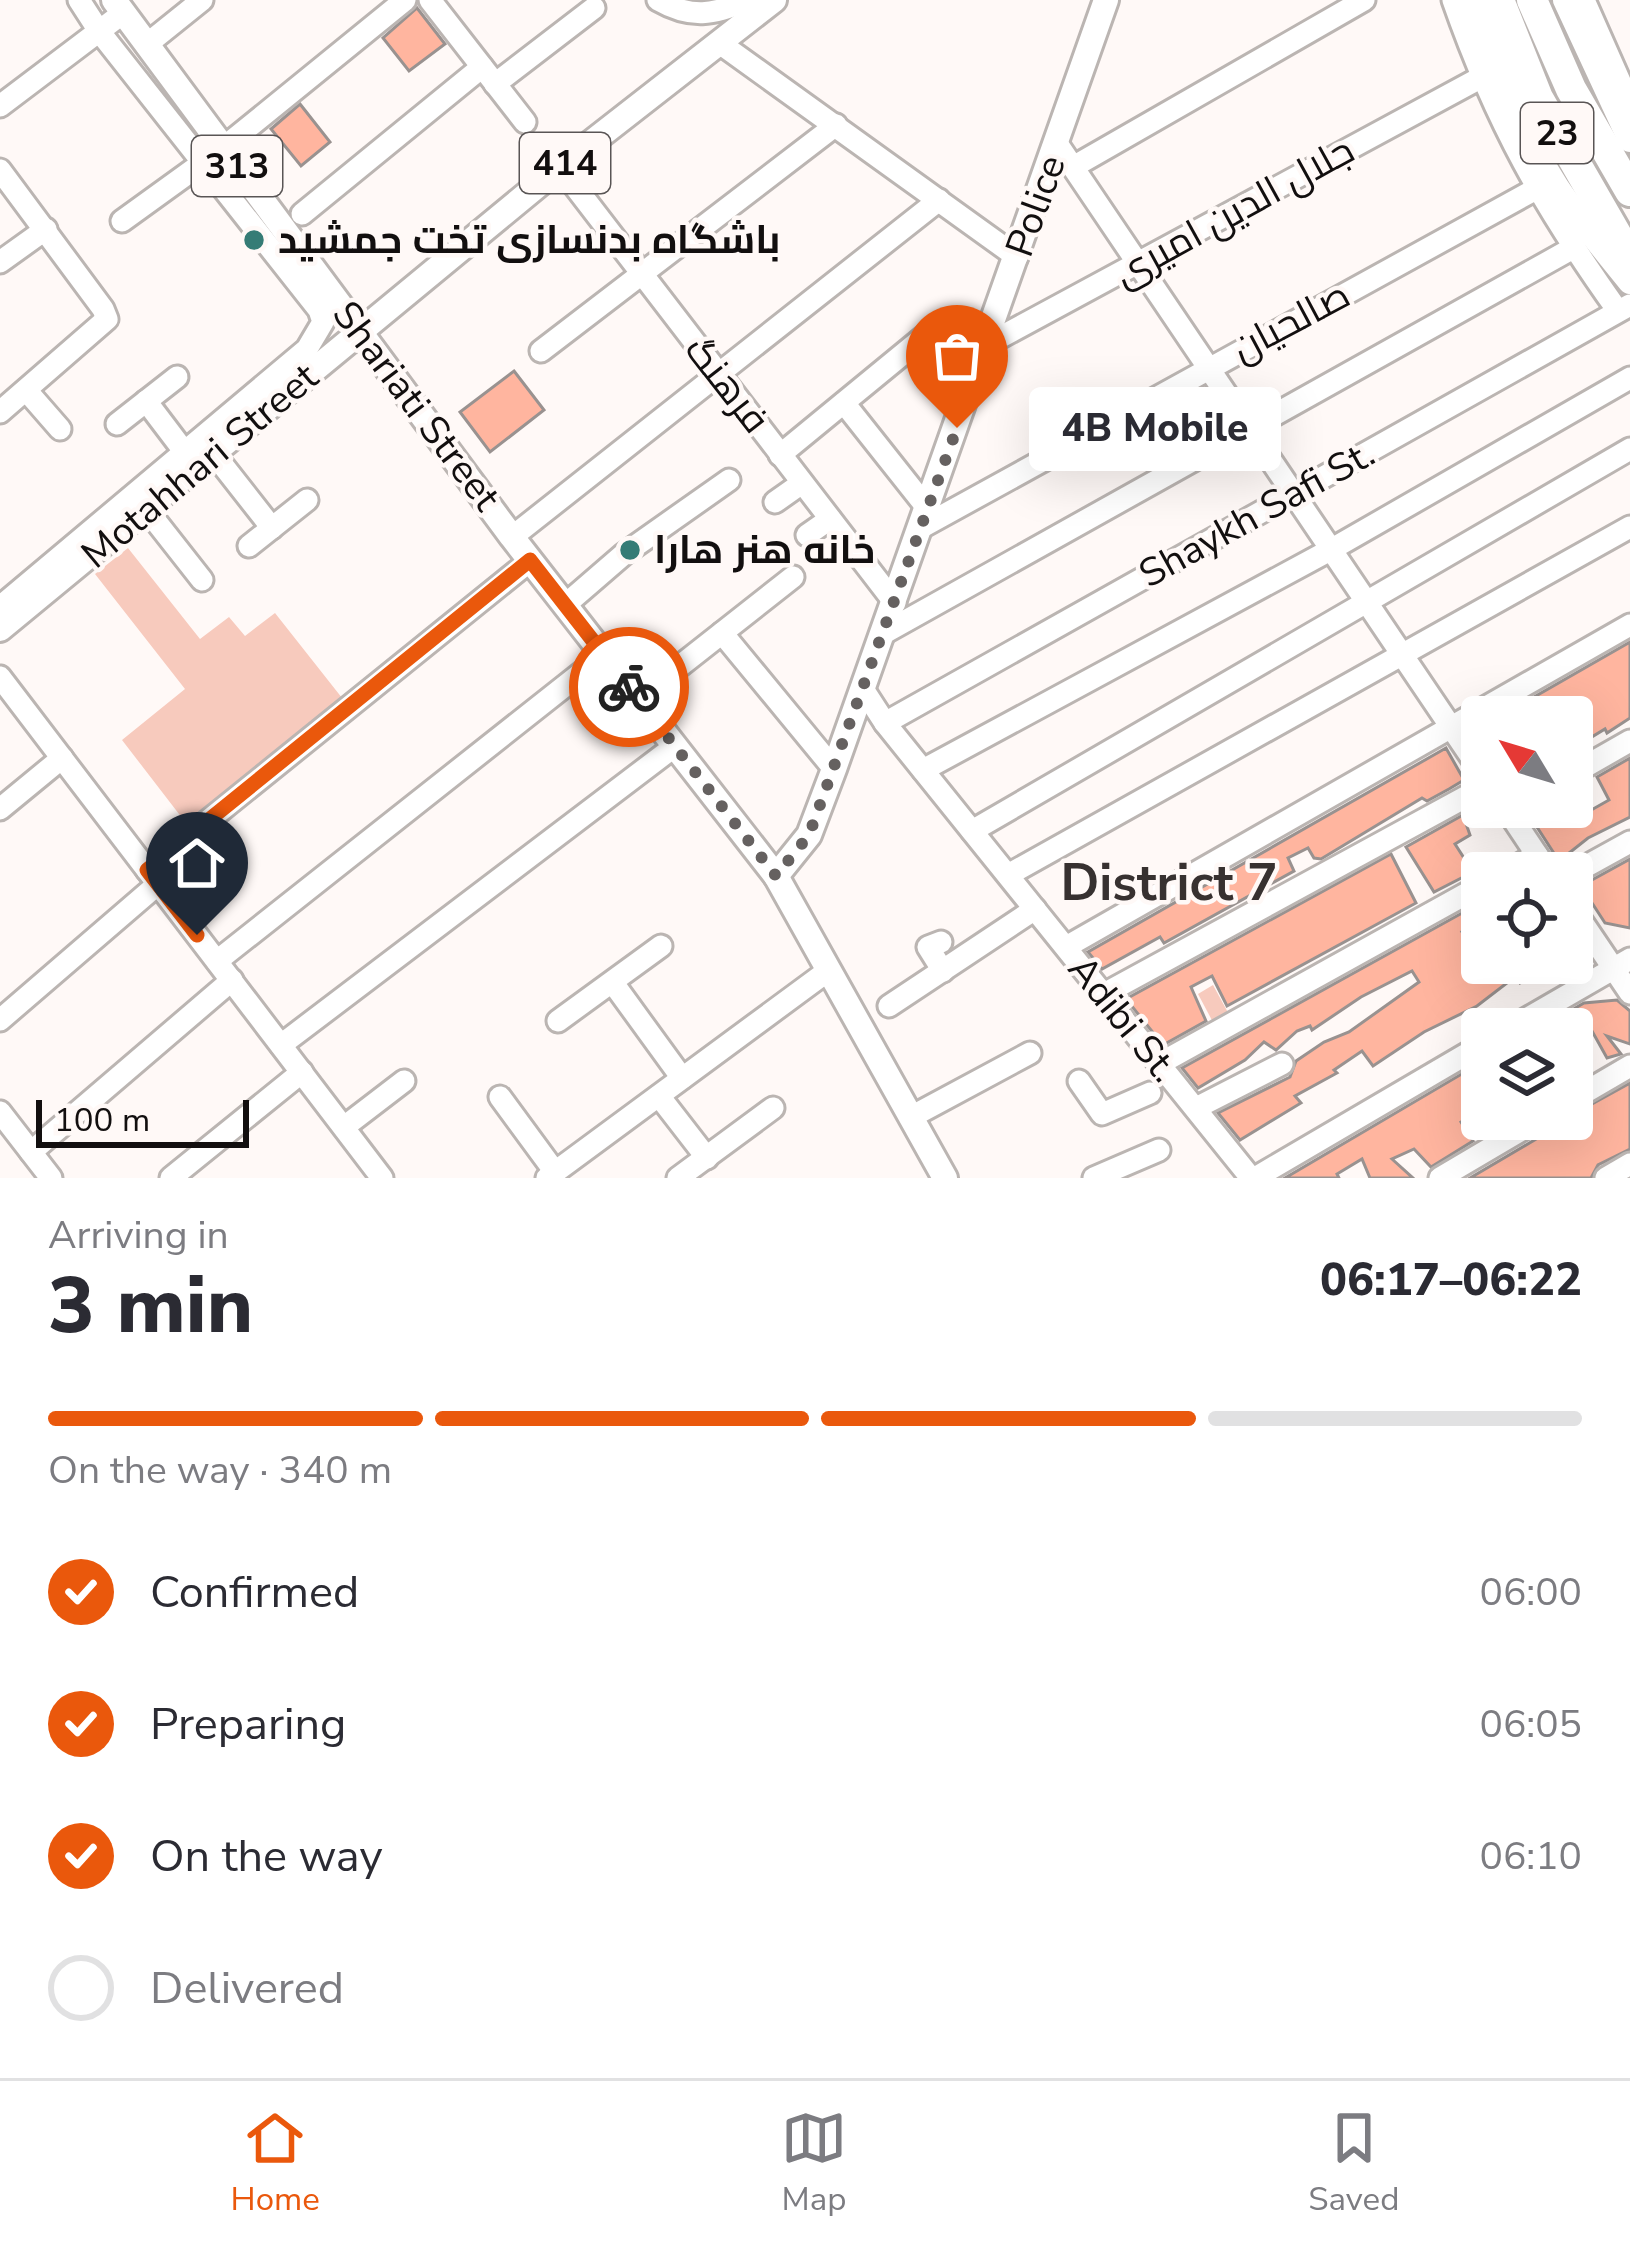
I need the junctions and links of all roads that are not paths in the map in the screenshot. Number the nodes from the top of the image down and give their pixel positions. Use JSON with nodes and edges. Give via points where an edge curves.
{"nodes":[{"id":1,"x":79,"y":0,"type":"edge"},
{"id":2,"x":202,"y":0,"type":"edge"},
{"id":3,"x":405,"y":0,"type":"edge"},
{"id":4,"x":430,"y":0,"type":"edge"},
{"id":5,"x":658,"y":0,"type":"edge"},
{"id":6,"x":748,"y":0,"type":"edge"},
{"id":7,"x":774,"y":0,"type":"edge"},
{"id":8,"x":1106,"y":0,"type":"edge"},
{"id":9,"x":1364,"y":0,"type":"edge"},
{"id":10,"x":1453,"y":0,"type":"edge"},
{"id":11,"x":1475,"y":0,"type":"edge"},
{"id":12,"x":1499,"y":0,"type":"edge"},
{"id":13,"x":1532,"y":0,"type":"edge"},
{"id":14,"x":1565,"y":0,"type":"edge"},
{"id":15,"x":1584,"y":0,"type":"edge"},
{"id":16,"x":118,"y":7,"type":"edge"},
{"id":17,"x":594,"y":8,"type":"dead end"},
{"id":18,"x":99,"y":31,"type":"junction"},
{"id":19,"x":721,"y":44,"type":"junction"},
{"id":20,"x":146,"y":45,"type":"junction"},
{"id":21,"x":1621,"y":60,"type":"edge"},
{"id":22,"x":489,"y":75,"type":"junction"},
{"id":23,"x":1480,"y":78,"type":"junction"},
{"id":24,"x":1630,"y":104,"type":"edge"},
{"id":25,"x":0,"y":106,"type":"edge"},
{"id":26,"x":525,"y":122,"type":"dead end"},
{"id":27,"x":836,"y":124,"type":"junction"},
{"id":28,"x":1630,"y":140,"type":"edge"},
{"id":29,"x":1058,"y":145,"type":"junction"},
{"id":30,"x":213,"y":155,"type":"junction"},
{"id":31,"x":568,"y":161,"type":"junction"},
{"id":32,"x":1073,"y":167,"type":"junction"},
{"id":33,"x":0,"y":170,"type":"edge"},
{"id":34,"x":1536,"y":189,"type":"junction"},
{"id":35,"x":1630,"y":191,"type":"edge"},
{"id":36,"x":939,"y":200,"type":"junction"},
{"id":37,"x":302,"y":214,"type":"dead end"},
{"id":38,"x":122,"y":221,"type":"dead end"},
{"id":39,"x":46,"y":229,"type":"junction"},
{"id":40,"x":1573,"y":248,"type":"junction"},
{"id":41,"x":1017,"y":256,"type":"junction"},
{"id":42,"x":1630,"y":258,"type":"edge"},
{"id":43,"x":0,"y":262,"type":"edge"},
{"id":44,"x":1138,"y":264,"type":"junction"},
{"id":45,"x":641,"y":274,"type":"junction"},
{"id":46,"x":1626,"y":302,"type":"edge"},
{"id":47,"x":937,"y":326,"type":"dead end"},
{"id":48,"x":361,"y":332,"type":"junction"},
{"id":49,"x":986,"y":346,"type":"junction"},
{"id":50,"x":541,"y":351,"type":"dead end"},
{"id":51,"x":1208,"y":367,"type":"junction"},
{"id":52,"x":718,"y":374,"type":"junction"},
{"id":53,"x":177,"y":376,"type":"dead end"},
{"id":54,"x":1630,"y":378,"type":"edge"},
{"id":55,"x":26,"y":390,"type":"junction"},
{"id":56,"x":146,"y":401,"type":"junction"},
{"id":57,"x":844,"y":403,"type":"junction"},
{"id":58,"x":0,"y":412,"type":"edge"},
{"id":59,"x":117,"y":424,"type":"dead end"},
{"id":60,"x":60,"y":429,"type":"dead end"},
{"id":61,"x":1251,"y":430,"type":"junction"},
{"id":62,"x":1630,"y":448,"type":"edge"},
{"id":63,"x":780,"y":454,"type":"junction"},
{"id":64,"x":199,"y":458,"type":"junction"},
{"id":65,"x":729,"y":480,"type":"dead end"},
{"id":66,"x":802,"y":483,"type":"junction"},
{"id":67,"x":1294,"y":493,"type":"junction"},
{"id":68,"x":307,"y":500,"type":"dead end"},
{"id":69,"x":775,"y":502,"type":"dead end"},
{"id":70,"x":147,"y":510,"type":"junction"},
{"id":71,"x":925,"y":518,"type":"junction"},
{"id":72,"x":830,"y":519,"type":"junction"},
{"id":73,"x":1630,"y":527,"type":"edge"},
{"id":74,"x":272,"y":528,"type":"junction"},
{"id":75,"x":807,"y":535,"type":"dead end"},
{"id":76,"x":512,"y":537,"type":"junction"},
{"id":77,"x":249,"y":546,"type":"dead end"},
{"id":78,"x":1332,"y":549,"type":"junction"},
{"id":79,"x":530,"y":560,"type":"junction"},
{"id":80,"x":793,"y":577,"type":"dead end"},
{"id":81,"x":202,"y":580,"type":"dead end"},
{"id":82,"x":1367,"y":602,"type":"junction"},
{"id":83,"x":895,"y":603,"type":"junction"},
{"id":84,"x":565,"y":605,"type":"junction"},
{"id":85,"x":0,"y":607,"type":"edge"},
{"id":86,"x":1630,"y":625,"type":"edge"},
{"id":87,"x":0,"y":633,"type":"edge"},
{"id":88,"x":722,"y":633,"type":"junction"},
{"id":89,"x":884,"y":633,"type":"junction"},
{"id":90,"x":604,"y":655,"type":"junction"},
{"id":91,"x":1404,"y":657,"type":"junction"},
{"id":92,"x":0,"y":677,"type":"edge"},
{"id":93,"x":863,"y":689,"type":"junction"},
{"id":94,"x":638,"y":698,"type":"junction"},
{"id":95,"x":885,"y":723,"type":"junction"},
{"id":96,"x":1452,"y":728,"type":"junction"},
{"id":97,"x":1630,"y":741,"type":"edge"},
{"id":98,"x":1461,"y":742,"type":"edge"},
{"id":99,"x":675,"y":746,"type":"junction"},
{"id":100,"x":62,"y":758,"type":"junction"},
{"id":101,"x":1593,"y":762,"type":"edge"},
{"id":102,"x":834,"y":769,"type":"junction"},
{"id":103,"x":923,"y":770,"type":"junction"},
{"id":104,"x":1461,"y":799,"type":"edge"},
{"id":105,"x":0,"y":809,"type":"edge"},
{"id":106,"x":972,"y":831,"type":"junction"},
{"id":107,"x":1630,"y":842,"type":"edge"},
{"id":108,"x":1593,"y":862,"type":"edge"},
{"id":109,"x":1007,"y":875,"type":"junction"},
{"id":110,"x":776,"y":876,"type":"junction"},
{"id":111,"x":153,"y":877,"type":"junction"},
{"id":112,"x":1461,"y":897,"type":"edge"},
{"id":113,"x":1035,"y":910,"type":"junction"},
{"id":114,"x":1593,"y":931,"type":"edge"},
{"id":115,"x":940,"y":942,"type":"dead end"},
{"id":116,"x":661,"y":946,"type":"dead end"},
{"id":117,"x":1066,"y":947,"type":"junction"},
{"id":118,"x":217,"y":961,"type":"junction"},
{"id":119,"x":1622,"y":963,"type":"edge"},
{"id":120,"x":943,"y":971,"type":"junction"},
{"id":121,"x":825,"y":973,"type":"junction"},
{"id":122,"x":232,"y":980,"type":"junction"},
{"id":123,"x":613,"y":983,"type":"junction"},
{"id":124,"x":1630,"y":993,"type":"edge"},
{"id":125,"x":1104,"y":994,"type":"junction"},
{"id":126,"x":889,"y":1006,"type":"dead end"},
{"id":127,"x":1545,"y":1008,"type":"edge"},
{"id":128,"x":0,"y":1020,"type":"edge"},
{"id":129,"x":558,"y":1021,"type":"dead end"},
{"id":130,"x":281,"y":1045,"type":"junction"},
{"id":131,"x":1030,"y":1053,"type":"dead end"},
{"id":132,"x":1461,"y":1057,"type":"edge"},
{"id":133,"x":1160,"y":1064,"type":"junction"},
{"id":134,"x":1282,"y":1064,"type":"dead end"},
{"id":135,"x":1630,"y":1066,"type":"edge"},
{"id":136,"x":302,"y":1072,"type":"junction"},
{"id":137,"x":682,"y":1078,"type":"junction"},
{"id":138,"x":404,"y":1081,"type":"dead end"},
{"id":139,"x":1079,"y":1081,"type":"dead end"},
{"id":140,"x":1593,"y":1088,"type":"edge"},
{"id":141,"x":1150,"y":1093,"type":"dead end"},
{"id":142,"x":658,"y":1096,"type":"junction"},
{"id":143,"x":500,"y":1097,"type":"dead end"},
{"id":144,"x":773,"y":1108,"type":"dead end"},
{"id":145,"x":1196,"y":1108,"type":"junction"},
{"id":146,"x":0,"y":1112,"type":"edge"},
{"id":147,"x":911,"y":1117,"type":"junction"},
{"id":148,"x":344,"y":1127,"type":"junction"},
{"id":149,"x":1504,"y":1140,"type":"edge"},
{"id":150,"x":1160,"y":1150,"type":"dead end"},
{"id":151,"x":31,"y":1152,"type":"junction"},
{"id":152,"x":707,"y":1158,"type":"junction"},
{"id":153,"x":1630,"y":1164,"type":"edge"},
{"id":154,"x":551,"y":1175,"type":"edge"},
{"id":155,"x":684,"y":1177,"type":"edge"},
{"id":156,"x":51,"y":1178,"type":"edge"},
{"id":157,"x":171,"y":1178,"type":"edge"},
{"id":158,"x":382,"y":1178,"type":"edge"},
{"id":159,"x":942,"y":1178,"type":"edge"},
{"id":160,"x":1094,"y":1178,"type":"edge"},
{"id":161,"x":1253,"y":1178,"type":"edge"},
{"id":162,"x":1440,"y":1178,"type":"edge"},
{"id":163,"x":1606,"y":1178,"type":"edge"}],
"edges":[{"from":1,"to":18,"type":"street"},
{"from":2,"to":20,"type":"street"},
{"from":3,"to":30,"type":"street"},
{"from":4,"to":22,"type":"street"},
{"from":5,"to":6,"type":"street","via":[[704,15]]},
{"from":6,"to":31,"type":"main road","via":[[627,100]]},
{"from":7,"to":19,"type":"main road","number":"414"},
{"from":8,"to":29,"type":"main road","name":"Police"},
{"from":9,"to":32,"type":"street"},
{"from":10,"to":23,"type":"street"},
{"from":11,"to":46,"type":"main road","via":[[1540,158]]},
{"from":12,"to":42,"type":"highway","number":"23","via":[[1538,98]]},
{"from":13,"to":35,"type":"highway","number":"23"},
{"from":14,"to":28,"type":"main road"},
{"from":15,"to":21,"type":"street"},
{"from":16,"to":18,"type":"street"},
{"from":16,"to":20,"type":"main road","name":"Shariati Street","number":"313"},
{"from":17,"to":22,"type":"street"},
{"from":18,"to":25,"type":"street"},
{"from":18,"to":30,"type":"street"},
{"from":19,"to":27,"type":"street"},
{"from":19,"to":31,"type":"main road","number":"414"},
{"from":20,"to":30,"type":"main road","name":"Shariati Street","number":"313"},
{"from":21,"to":24,"type":"street"},
{"from":22,"to":26,"type":"street"},
{"from":22,"to":37,"type":"street"},
{"from":23,"to":34,"type":"street"},
{"from":23,"to":44,"type":"street","name":"جلال الدین امیری"},
{"from":27,"to":36,"type":"street"},
{"from":27,"to":45,"type":"street"},
{"from":29,"to":32,"type":"street"},
{"from":29,"to":41,"type":"main road","name":"Police"},
{"from":30,"to":38,"type":"street"},
{"from":30,"to":48,"type":"main road","name":"Shariati Street","number":"313"},
{"from":30,"to":64,"type":"street","via":[[323,322],[307,350]]},
{"from":31,"to":45,"type":"street","name":"فرهنگ"},
{"from":31,"to":48,"type":"main road","number":"414"},
{"from":32,"to":44,"type":"street"},
{"from":33,"to":39,"type":"street"},
{"from":34,"to":40,"type":"street"},
{"from":34,"to":51,"type":"street","name":"صالحیان"},
{"from":36,"to":41,"type":"street"},
{"from":36,"to":52,"type":"street"},
{"from":39,"to":43,"type":"street"},
{"from":39,"to":55,"type":"street","via":[[107,319]]},
{"from":40,"to":46,"type":"street"},
{"from":40,"to":61,"type":"street"},
{"from":41,"to":49,"type":"main road","name":"Police"},
{"from":44,"to":49,"type":"street","name":"جلال الدین امیری"},
{"from":44,"to":51,"type":"street"},
{"from":45,"to":50,"type":"street"},
{"from":45,"to":52,"type":"street","name":"فرهنگ"},
{"from":46,"to":67,"type":"street","name":"Shaykh Safi St."},
{"from":47,"to":57,"type":"street"},
{"from":48,"to":64,"type":"main road","name":"Motahhari Street","number":"414"},
{"from":48,"to":76,"type":"main road","name":"Shariati Street","number":"313"},
{"from":49,"to":71,"type":"main road","name":"Police"},
{"from":51,"to":61,"type":"street"},
{"from":51,"to":71,"type":"street","name":"صالحیان"},
{"from":52,"to":63,"type":"street","name":"فرهنگ"},
{"from":52,"to":76,"type":"street"},
{"from":53,"to":56,"type":"street"},
{"from":54,"to":78,"type":"street"},
{"from":55,"to":58,"type":"street"},
{"from":55,"to":60,"type":"street"},
{"from":56,"to":59,"type":"street"},
{"from":56,"to":64,"type":"street"},
{"from":57,"to":63,"type":"street"},
{"from":57,"to":71,"type":"street"},
{"from":61,"to":67,"type":"street"},
{"from":61,"to":89,"type":"street"},
{"from":62,"to":82,"type":"street"},
{"from":63,"to":66,"type":"street","name":"فرهنگ"},
{"from":64,"to":70,"type":"main road","name":"Motahhari Street","number":"414"},
{"from":64,"to":74,"type":"street"},
{"from":64,"to":85,"type":"street"},
{"from":65,"to":84,"type":"street"},
{"from":66,"to":69,"type":"street"},
{"from":66,"to":72,"type":"street","name":"فرهنگ"},
{"from":67,"to":78,"type":"street"},
{"from":67,"to":95,"type":"street","name":"Shaykh Safi St."},
{"from":68,"to":74,"type":"street"},
{"from":70,"to":81,"type":"street"},
{"from":70,"to":87,"type":"main road","name":"Motahhari Street","number":"414"},
{"from":71,"to":83,"type":"main road","name":"Police"},
{"from":72,"to":75,"type":"street"},
{"from":72,"to":83,"type":"street","name":"فرهنگ"},
{"from":73,"to":91,"type":"street"},
{"from":74,"to":77,"type":"street"},
{"from":76,"to":79,"type":"main road","name":"Shariati Street","number":"313"},
{"from":78,"to":82,"type":"street"},
{"from":78,"to":103,"type":"street"},
{"from":79,"to":84,"type":"main road","name":"Shariati Street","number":"313"},
{"from":79,"to":111,"type":"street"},
{"from":80,"to":88,"type":"street"},
{"from":82,"to":91,"type":"street"},
{"from":82,"to":106,"type":"street"},
{"from":83,"to":89,"type":"main road","name":"Police"},
{"from":84,"to":90,"type":"main road","name":"Shariati Street","number":"313"},
{"from":86,"to":96,"type":"street"},
{"from":88,"to":94,"type":"street"},
{"from":88,"to":102,"type":"street"},
{"from":89,"to":93,"type":"main road","name":"Police"},
{"from":90,"to":94,"type":"main road","name":"Shariati Street","number":"313"},
{"from":90,"to":118,"type":"street"},
{"from":91,"to":96,"type":"street"},
{"from":91,"to":109,"type":"street"},
{"from":92,"to":100,"type":"street"},
{"from":93,"to":95,"type":"street","name":"Adibi St."},
{"from":93,"to":102,"type":"main road","name":"Police"},
{"from":94,"to":99,"type":"main road","name":"Shariati Street","number":"313"},
{"from":95,"to":103,"type":"street","name":"Adibi St."},
{"from":96,"to":98,"type":"street"},
{"from":96,"to":117,"type":"street"},
{"from":97,"to":101,"type":"street"},
{"from":99,"to":110,"type":"main road","name":"Shariati Street","number":"313"},
{"from":99,"to":130,"type":"street"},
{"from":100,"to":105,"type":"street"},
{"from":100,"to":111,"type":"street"},
{"from":102,"to":110,"type":"main road","name":"Police","via":[[809,835]]},
{"from":103,"to":106,"type":"street","name":"Adibi St."},
{"from":104,"to":125,"type":"street"},
{"from":106,"to":109,"type":"street","name":"Adibi St."},
{"from":107,"to":108,"type":"street"},
{"from":109,"to":113,"type":"street","name":"Adibi St."},
{"from":110,"to":121,"type":"main road","name":"Shariati Street","number":"313"},
{"from":111,"to":118,"type":"street"},
{"from":111,"to":128,"type":"street"},
{"from":112,"to":133,"type":"street"},
{"from":113,"to":117,"type":"street","name":"Adibi St."},
{"from":113,"to":120,"type":"street"},
{"from":114,"to":119,"type":"street"},
{"from":115,"to":120,"type":"street","via":[[928,946]]},
{"from":116,"to":123,"type":"street"},
{"from":117,"to":125,"type":"street","name":"Adibi St."},
{"from":118,"to":122,"type":"street"},
{"from":119,"to":124,"type":"street"},
{"from":119,"to":127,"type":"street"},
{"from":120,"to":126,"type":"street"},
{"from":121,"to":137,"type":"street"},
{"from":121,"to":147,"type":"main road","name":"Shariati Street","number":"313"},
{"from":121,"to":159,"type":"street"},
{"from":122,"to":130,"type":"street"},
{"from":122,"to":151,"type":"street"},
{"from":123,"to":129,"type":"street"},
{"from":123,"to":137,"type":"street"},
{"from":125,"to":133,"type":"street","name":"Adibi St."},
{"from":130,"to":136,"type":"street"},
{"from":131,"to":147,"type":"street"},
{"from":132,"to":161,"type":"street"},
{"from":133,"to":145,"type":"street","name":"Adibi St."},
{"from":134,"to":145,"type":"street"},
{"from":135,"to":140,"type":"street"},
{"from":136,"to":148,"type":"street"},
{"from":136,"to":157,"type":"street"},
{"from":137,"to":142,"type":"street"},
{"from":138,"to":148,"type":"street"},
{"from":139,"to":141,"type":"street","via":[[1102,1114]]},
{"from":142,"to":152,"type":"street"},
{"from":142,"to":154,"type":"street"},
{"from":143,"to":154,"type":"street"},
{"from":144,"to":152,"type":"street"},
{"from":145,"to":161,"type":"street","name":"Adibi St."},
{"from":146,"to":151,"type":"street"},
{"from":147,"to":159,"type":"main road","name":"Shariati Street","number":"313"},
{"from":148,"to":158,"type":"street"},
{"from":149,"to":162,"type":"street"},
{"from":150,"to":160,"type":"street"},
{"from":151,"to":156,"type":"street"},
{"from":152,"to":155,"type":"street"},
{"from":153,"to":163,"type":"street"}]}
